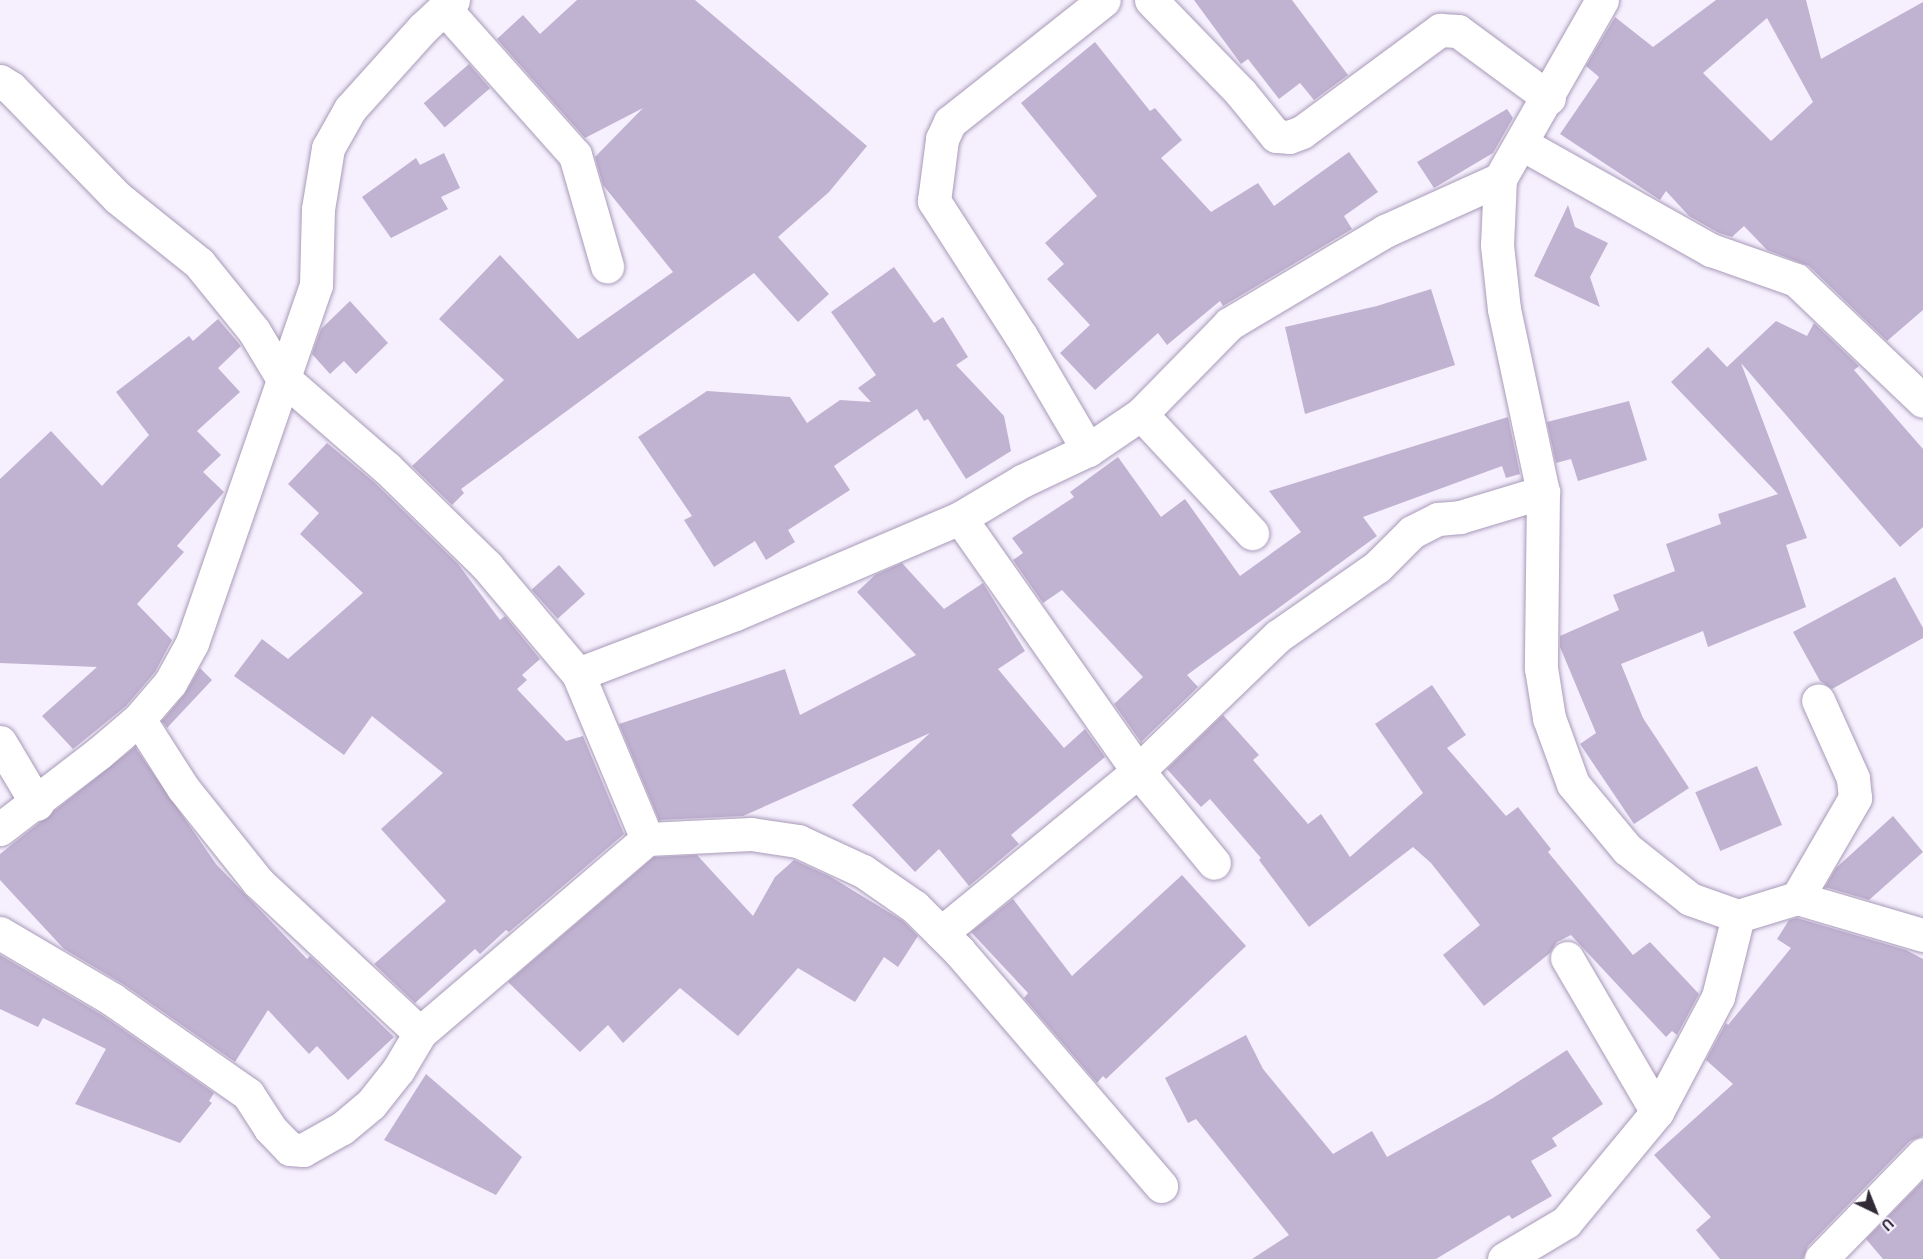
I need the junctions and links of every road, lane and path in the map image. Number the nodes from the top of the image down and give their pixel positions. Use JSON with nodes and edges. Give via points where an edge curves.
{"nodes":[{"id":1,"x":1104,"y":0,"type":"edge"},
{"id":2,"x":1150,"y":0,"type":"edge"},
{"id":3,"x":1602,"y":0,"type":"edge"},
{"id":4,"x":449,"y":5,"type":"edge"},
{"id":5,"x":0,"y":81,"type":"edge"},
{"id":6,"x":1549,"y":98,"type":"junction"},
{"id":7,"x":1522,"y":144,"type":"junction"},
{"id":8,"x":1500,"y":179,"type":"junction"},
{"id":9,"x":607,"y":266,"type":"dead end"},
{"id":10,"x":281,"y":376,"type":"junction"},
{"id":11,"x":1923,"y":400,"type":"edge"},
{"id":12,"x":1141,"y":414,"type":"junction"},
{"id":13,"x":1088,"y":450,"type":"junction"},
{"id":14,"x":1543,"y":492,"type":"junction"},
{"id":15,"x":960,"y":518,"type":"junction"},
{"id":16,"x":1252,"y":533,"type":"dead end"},
{"id":17,"x":578,"y":674,"type":"junction"},
{"id":18,"x":1818,"y":700,"type":"dead end"},
{"id":19,"x":139,"y":719,"type":"junction"},
{"id":20,"x":0,"y":742,"type":"edge"},
{"id":21,"x":1138,"y":771,"type":"junction"},
{"id":22,"x":37,"y":804,"type":"junction"},
{"id":23,"x":0,"y":829,"type":"edge"},
{"id":24,"x":647,"y":839,"type":"junction"},
{"id":25,"x":1214,"y":863,"type":"dead end"},
{"id":26,"x":1797,"y":898,"type":"junction"},
{"id":27,"x":1738,"y":916,"type":"junction"},
{"id":28,"x":0,"y":933,"type":"edge"},
{"id":29,"x":941,"y":933,"type":"junction"},
{"id":30,"x":1923,"y":935,"type":"edge"},
{"id":31,"x":1567,"y":958,"type":"dead end"},
{"id":32,"x":420,"y":1033,"type":"junction"},
{"id":33,"x":1658,"y":1112,"type":"junction"},
{"id":34,"x":1923,"y":1154,"type":"edge"},
{"id":35,"x":1161,"y":1186,"type":"dead end"},
{"id":36,"x":1512,"y":1256,"type":"edge"},
{"id":37,"x":1821,"y":1259,"type":"edge"}],
"edges":[{"from":1,"to":13,"type":"street","via":[[950,122],[942,139],[934,201],[1016,326]]},
{"from":2,"to":6,"type":"street","via":[[1241,93],[1276,136],[1302,132],[1440,30],[1458,32]]},
{"from":3,"to":6,"type":"street"},
{"from":4,"to":9,"type":"street","via":[[574,155]]},
{"from":4,"to":10,"type":"street","via":[[350,109],[328,148],[318,209],[316,285]]},
{"from":5,"to":10,"type":"street","via":[[118,198],[199,263],[254,331]]},
{"from":6,"to":7,"type":"street"},
{"from":7,"to":8,"type":"street"},
{"from":7,"to":11,"type":"street","via":[[1711,250],[1796,280]]},
{"from":8,"to":12,"type":"street","via":[[1385,231],[1229,324]]},
{"from":8,"to":14,"type":"street","via":[[1497,245],[1504,309]]},
{"from":10,"to":17,"type":"street","via":[[387,468],[487,566]]},
{"from":10,"to":19,"type":"street","via":[[192,643],[170,683]]},
{"from":12,"to":13,"type":"street"},
{"from":12,"to":16,"type":"street"},
{"from":13,"to":15,"type":"street","via":[[1022,481]]},
{"from":14,"to":21,"type":"street","via":[[1460,517],[1438,519],[1412,532],[1377,567],[1278,636]]},
{"from":14,"to":27,"type":"street","via":[[1541,668],[1548,718],[1573,784],[1627,849],[1690,899]]},
{"from":15,"to":17,"type":"street","via":[[735,614]]},
{"from":15,"to":21,"type":"street"},
{"from":17,"to":24,"type":"street"},
{"from":18,"to":26,"type":"street","via":[[1853,778],[1855,798]]},
{"from":19,"to":22,"type":"street"},
{"from":19,"to":32,"type":"street","via":[[183,788],[258,882]]},
{"from":20,"to":22,"type":"street"},
{"from":21,"to":25,"type":"street"},
{"from":21,"to":29,"type":"street"},
{"from":22,"to":23,"type":"street"},
{"from":24,"to":29,"type":"street","via":[[751,834],[798,841],[863,871],[915,907]]},
{"from":24,"to":32,"type":"street"},
{"from":26,"to":27,"type":"street"},
{"from":26,"to":30,"type":"street"},
{"from":27,"to":33,"type":"street","via":[[1718,997]]},
{"from":28,"to":32,"type":"street","via":[[112,999],[248,1094],[270,1128],[290,1149],[303,1150],[316,1144],[371,1104]]},
{"from":29,"to":35,"type":"street"},
{"from":31,"to":33,"type":"street"},
{"from":33,"to":36,"type":"street","via":[[1566,1222]]},
{"from":34,"to":37,"type":"street"}]}
